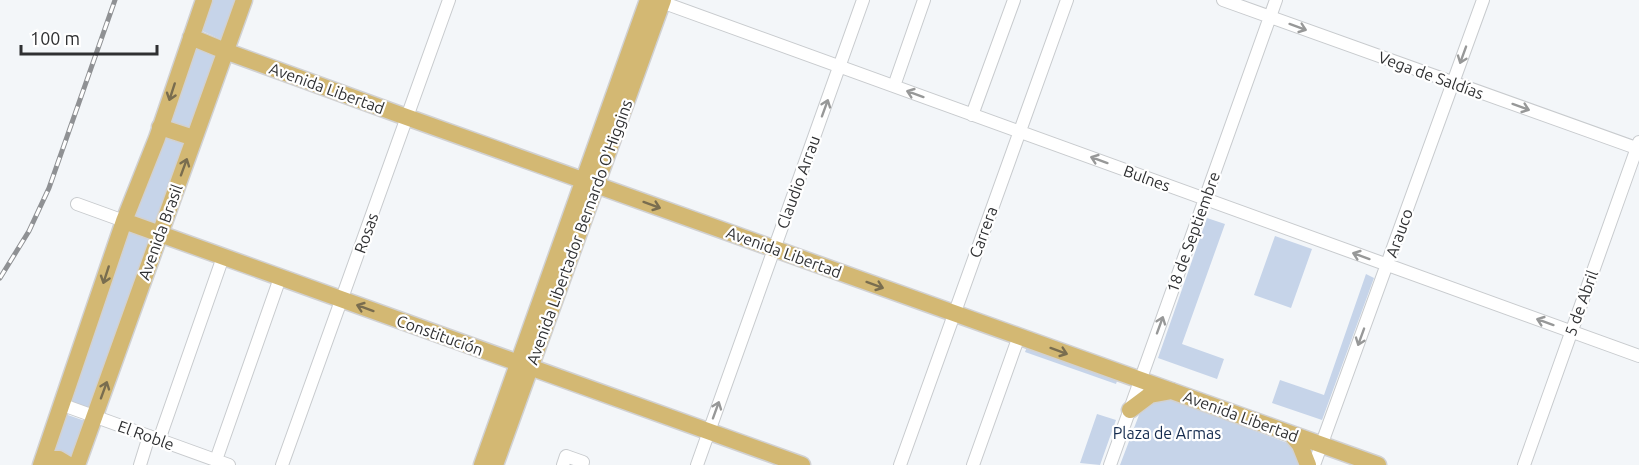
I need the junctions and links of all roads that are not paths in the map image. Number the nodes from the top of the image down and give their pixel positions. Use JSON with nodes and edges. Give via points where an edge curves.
{"nodes":[{"id":1,"x":204,"y":0,"type":"edge"},
{"id":2,"x":244,"y":0,"type":"edge"},
{"id":3,"x":448,"y":0,"type":"edge"},
{"id":4,"x":863,"y":0,"type":"edge"},
{"id":5,"x":924,"y":0,"type":"edge"},
{"id":6,"x":1014,"y":0,"type":"edge"},
{"id":7,"x":1067,"y":0,"type":"edge"},
{"id":8,"x":1223,"y":0,"type":"edge"},
{"id":9,"x":1276,"y":0,"type":"edge"},
{"id":10,"x":1483,"y":0,"type":"edge"},
{"id":11,"x":657,"y":1,"type":"edge"},
{"id":12,"x":1270,"y":17,"type":"junction"},
{"id":13,"x":191,"y":37,"type":"junction"},
{"id":14,"x":225,"y":51,"type":"junction"},
{"id":15,"x":840,"y":66,"type":"junction"},
{"id":16,"x":1453,"y":82,"type":"junction"},
{"id":17,"x":894,"y":86,"type":"junction"},
{"id":18,"x":972,"y":115,"type":"junction"},
{"id":19,"x":407,"y":117,"type":"junction"},
{"id":20,"x":160,"y":128,"type":"junction"},
{"id":21,"x":1019,"y":132,"type":"junction"},
{"id":22,"x":194,"y":138,"type":"junction"},
{"id":23,"x":1638,"y":146,"type":"edge"},
{"id":24,"x":590,"y":183,"type":"junction"},
{"id":25,"x":1205,"y":199,"type":"junction"},
{"id":26,"x":77,"y":204,"type":"dead end"},
{"id":27,"x":124,"y":221,"type":"junction"},
{"id":28,"x":160,"y":234,"type":"junction"},
{"id":29,"x":774,"y":249,"type":"junction"},
{"id":30,"x":223,"y":257,"type":"junction"},
{"id":31,"x":1387,"y":265,"type":"junction"},
{"id":32,"x":280,"y":278,"type":"junction"},
{"id":33,"x":342,"y":300,"type":"junction"},
{"id":34,"x":954,"y":313,"type":"junction"},
{"id":35,"x":1571,"y":331,"type":"junction"},
{"id":36,"x":1019,"y":336,"type":"junction"},
{"id":37,"x":1639,"y":356,"type":"edge"},
{"id":38,"x":524,"y":365,"type":"junction"},
{"id":39,"x":1140,"y":380,"type":"junction"},
{"id":40,"x":1173,"y":391,"type":"junction"},
{"id":41,"x":63,"y":405,"type":"junction"},
{"id":42,"x":1130,"y":410,"type":"junction"},
{"id":43,"x":94,"y":416,"type":"junction"},
{"id":44,"x":709,"y":431,"type":"junction"},
{"id":45,"x":1290,"y":433,"type":"junction"},
{"id":46,"x":154,"y":438,"type":"junction"},
{"id":47,"x":1322,"y":445,"type":"junction"},
{"id":48,"x":216,"y":460,"type":"junction"},
{"id":49,"x":42,"y":462,"type":"edge"},
{"id":50,"x":69,"y":465,"type":"edge"},
{"id":51,"x":77,"y":465,"type":"edge"},
{"id":52,"x":140,"y":465,"type":"edge"},
{"id":53,"x":229,"y":465,"type":"edge"},
{"id":54,"x":282,"y":465,"type":"edge"},
{"id":55,"x":482,"y":465,"type":"edge"},
{"id":56,"x":495,"y":465,"type":"edge"},
{"id":57,"x":563,"y":465,"type":"edge"},
{"id":58,"x":582,"y":465,"type":"edge"},
{"id":59,"x":697,"y":465,"type":"edge"},
{"id":60,"x":802,"y":465,"type":"edge"},
{"id":61,"x":900,"y":465,"type":"edge"},
{"id":62,"x":973,"y":465,"type":"edge"},
{"id":63,"x":1110,"y":465,"type":"edge"},
{"id":64,"x":1308,"y":465,"type":"edge"},
{"id":65,"x":1314,"y":465,"type":"edge"},
{"id":66,"x":1378,"y":465,"type":"edge"},
{"id":67,"x":1524,"y":465,"type":"edge"}],
"edges":[{"from":1,"to":13,"type":"main road"},
{"from":2,"to":14,"type":"main road","name":"Avenida Brasil"},
{"from":3,"to":19,"type":"street","name":"Rosas"},
{"from":4,"to":15,"type":"street","name":"Claudio Arrau"},
{"from":5,"to":17,"type":"street"},
{"from":6,"to":18,"type":"street"},
{"from":7,"to":21,"type":"street","name":"Carrera"},
{"from":8,"to":12,"type":"street","name":"Vega de Saldías"},
{"from":9,"to":12,"type":"street","name":"18 de Septiembre"},
{"from":10,"to":16,"type":"street","name":"Arauco","one_way":true},
{"from":11,"to":15,"type":"street","name":"Bulnes"},
{"from":11,"to":24,"type":"main road","name":"Avenida Libertador Bernardo O'Higgins"},
{"from":12,"to":16,"type":"street","name":"Vega de Saldías","one_way":true},
{"from":12,"to":25,"type":"street","name":"18 de Septiembre"},
{"from":13,"to":14,"type":"main road","name":"Avenida Libertad"},
{"from":13,"to":20,"type":"main road","one_way":true},
{"from":14,"to":19,"type":"main road","name":"Avenida Libertad"},
{"from":14,"to":22,"type":"main road","name":"Avenida Brasil"},
{"from":15,"to":17,"type":"street","name":"Bulnes"},
{"from":29,"to":15,"type":"street","name":"Claudio Arrau","one_way":true},
{"from":16,"to":23,"type":"street","name":"Vega de Saldías","one_way":true},
{"from":16,"to":31,"type":"street","name":"Arauco"},
{"from":18,"to":17,"type":"street","name":"Bulnes","one_way":true},
{"from":18,"to":21,"type":"street","name":"Bulnes"},
{"from":19,"to":24,"type":"main road","name":"Avenida Libertad"},
{"from":19,"to":33,"type":"street","name":"Rosas"},
{"from":20,"to":22,"type":"main road"},
{"from":20,"to":27,"type":"main road"},
{"from":25,"to":21,"type":"street","name":"Bulnes","one_way":true},
{"from":21,"to":34,"type":"street","name":"Carrera"},
{"from":28,"to":22,"type":"main road","name":"Avenida Brasil","one_way":true},
{"from":23,"to":35,"type":"street","name":"5 de Abril"},
{"from":24,"to":29,"type":"main road","name":"Avenida Libertad","one_way":true},
{"from":24,"to":38,"type":"main road","name":"Avenida Libertador Bernardo O'Higgins"},
{"from":31,"to":25,"type":"street","name":"Bulnes","one_way":true},
{"from":39,"to":25,"type":"street","name":"18 de Septiembre","one_way":true},
{"from":26,"to":27,"type":"street","name":"Constitución"},
{"from":27,"to":28,"type":"main road","name":"Constitución"},
{"from":27,"to":41,"type":"main road","one_way":true},
{"from":28,"to":30,"type":"main road","name":"Constitución"},
{"from":43,"to":28,"type":"main road","name":"Avenida Brasil","one_way":true},
{"from":29,"to":34,"type":"main road","name":"Avenida Libertad","one_way":true},
{"from":44,"to":29,"type":"street","name":"Claudio Arrau","one_way":true},
{"from":30,"to":32,"type":"main road","name":"Constitución"},
{"from":30,"to":46,"type":"street"},
{"from":35,"to":31,"type":"street","name":"Bulnes","one_way":true},
{"from":31,"to":47,"type":"street","name":"Arauco","one_way":true},
{"from":32,"to":33,"type":"main road","name":"Constitución"},
{"from":32,"to":48,"type":"street"},
{"from":38,"to":33,"type":"main road","name":"Constitución","one_way":true},
{"from":33,"to":54,"type":"street","name":"Rosas"},
{"from":34,"to":36,"type":"main road","name":"Avenida Libertad"},
{"from":34,"to":61,"type":"street","name":"Carrera"},
{"from":35,"to":37,"type":"street","name":"Bulnes"},
{"from":35,"to":67,"type":"street","name":"5 de Abril"},
{"from":36,"to":39,"type":"main road","name":"Avenida Libertad","one_way":true},
{"from":36,"to":62,"type":"street"},
{"from":38,"to":44,"type":"main road","name":"Constitución"},
{"from":38,"to":55,"type":"main road","name":"Avenida Libertador Bernardo O'Higgins"},
{"from":38,"to":56,"type":"main road","name":"Avenida Libertador Bernardo O'Higgins"},
{"from":39,"to":40,"type":"main road","name":"Avenida Libertad"},
{"from":39,"to":42,"type":"street","name":"18 de Septiembre"},
{"from":40,"to":42,"type":"main road","via":[[1150,395]]},
{"from":40,"to":45,"type":"main road","name":"Avenida Libertad"},
{"from":41,"to":43,"type":"street","name":"El Roble"},
{"from":41,"to":49,"type":"main road"},
{"from":42,"to":63,"type":"street","name":"18 de Septiembre"},
{"from":43,"to":46,"type":"street","name":"El Roble"},
{"from":43,"to":51,"type":"main road","name":"Avenida Brasil"},
{"from":44,"to":59,"type":"street","name":"Claudio Arrau"},
{"from":44,"to":60,"type":"main road","name":"Constitución"},
{"from":45,"to":47,"type":"main road","name":"Avenida Libertad"},
{"from":45,"to":64,"type":"main road"},
{"from":46,"to":48,"type":"street","name":"El Roble"},
{"from":46,"to":52,"type":"street"},
{"from":47,"to":65,"type":"street","name":"Arauco"},
{"from":47,"to":66,"type":"main road","name":"Avenida Libertad"},
{"from":48,"to":53,"type":"street","name":"El Roble"},
{"from":49,"to":50,"type":"main road","via":[[59,459]]},
{"from":57,"to":58,"type":"street","via":[[566,456],[583,462]]}]}
